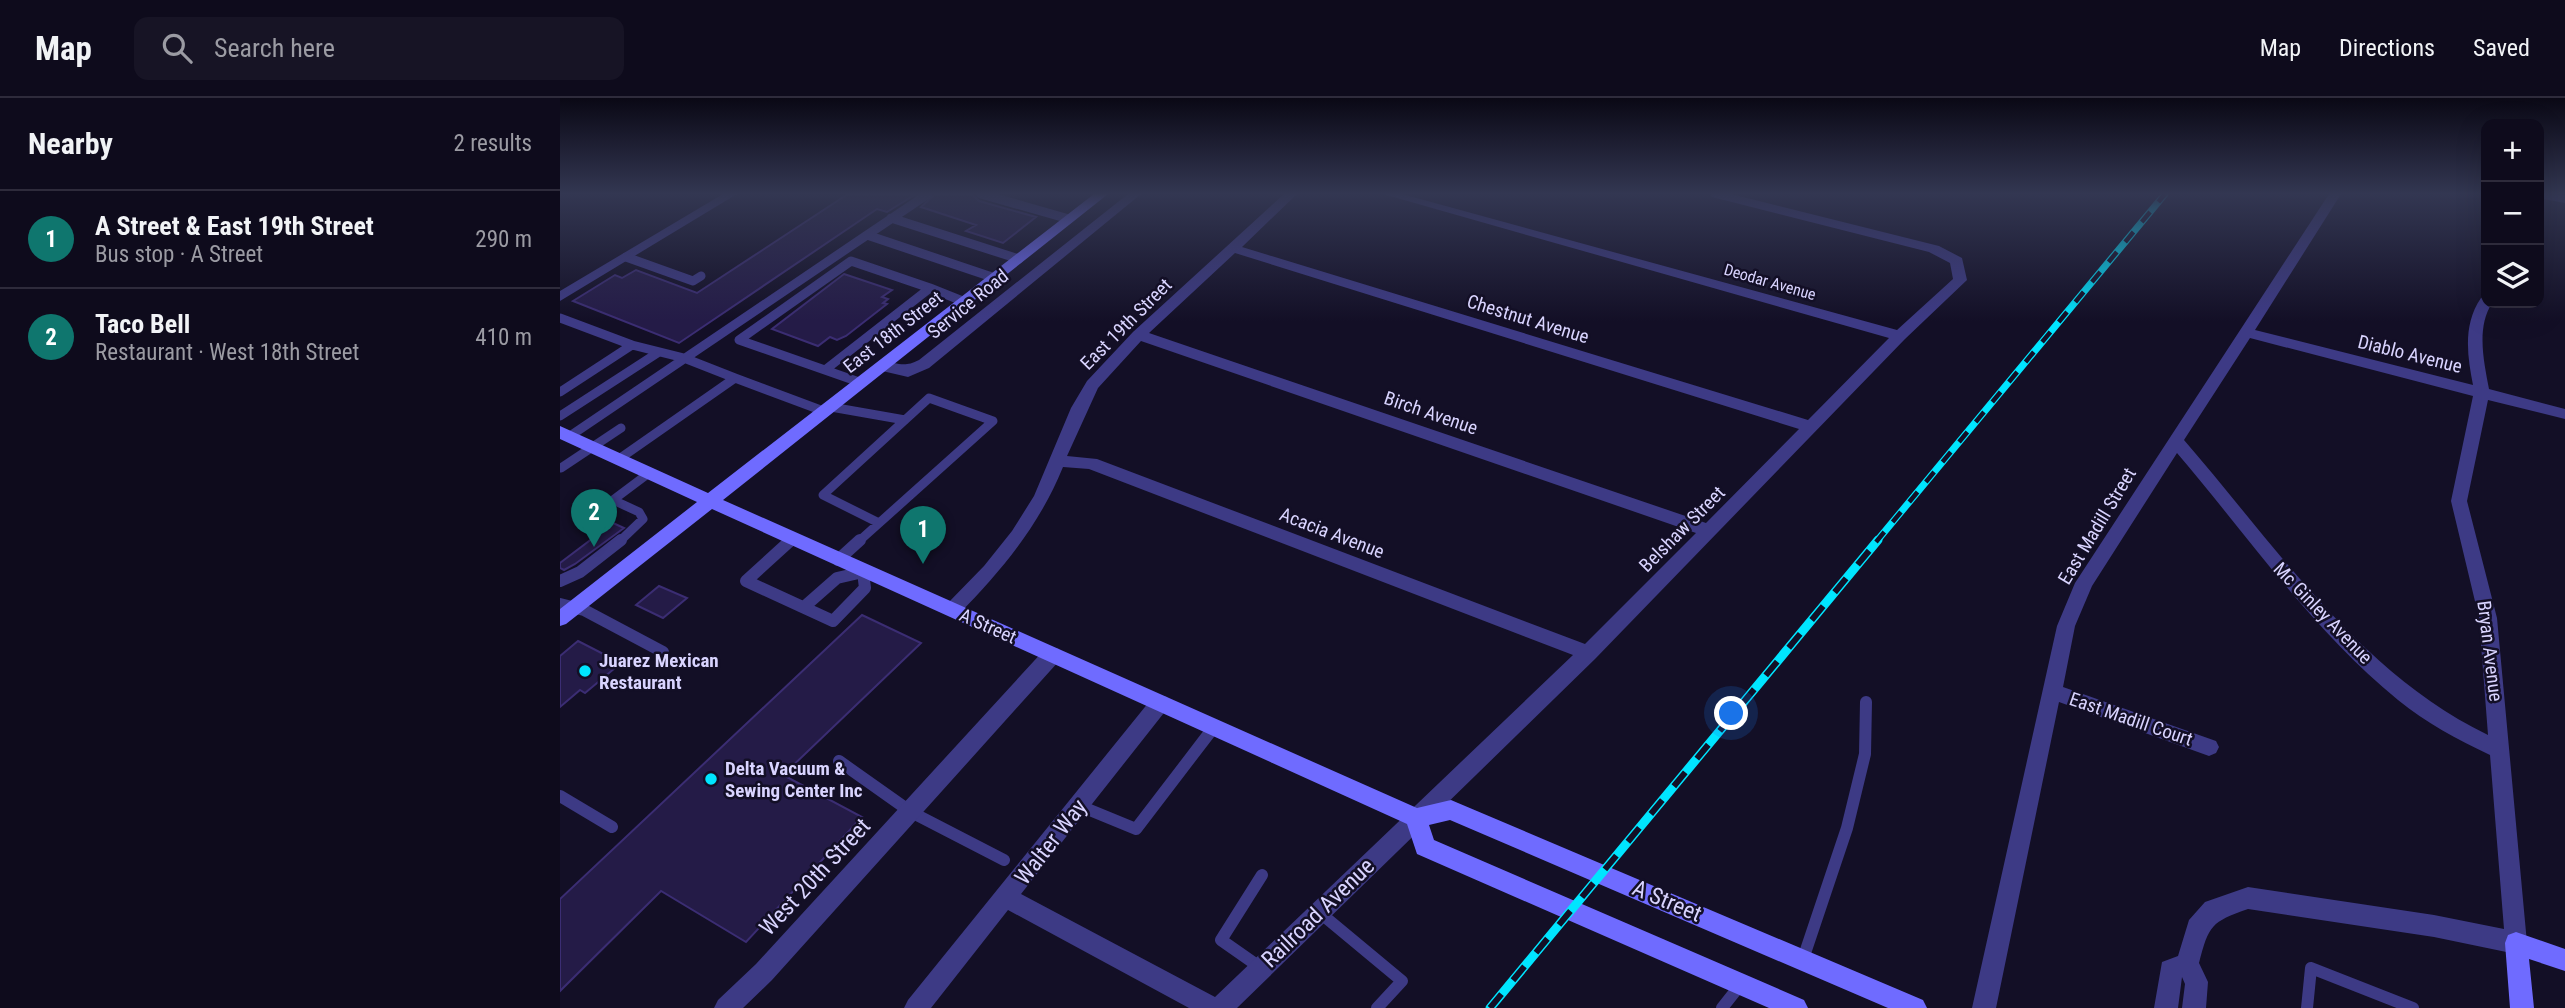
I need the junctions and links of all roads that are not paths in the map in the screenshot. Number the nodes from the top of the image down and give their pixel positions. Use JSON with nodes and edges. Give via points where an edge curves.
{"nodes":[{"id":1,"x":660,"y":236,"type":"edge"},
{"id":2,"x":865,"y":236,"type":"edge"},
{"id":3,"x":871,"y":236,"type":"edge"},
{"id":4,"x":949,"y":236,"type":"edge"},
{"id":5,"x":1047,"y":236,"type":"edge"},
{"id":6,"x":1083,"y":236,"type":"edge"},
{"id":7,"x":1245,"y":236,"type":"edge"},
{"id":8,"x":1542,"y":236,"type":"edge"},
{"id":9,"x":1885,"y":236,"type":"edge"},
{"id":10,"x":2308,"y":236,"type":"edge"},
{"id":11,"x":1233,"y":248,"type":"junction"},
{"id":12,"x":626,"y":257,"type":"junction"},
{"id":13,"x":1019,"y":259,"type":"junction"},
{"id":14,"x":701,"y":276,"type":"dead end"},
{"id":15,"x":995,"y":278,"type":"junction"},
{"id":16,"x":930,"y":288,"type":"junction"},
{"id":17,"x":560,"y":297,"type":"edge"},
{"id":18,"x":965,"y":302,"type":"junction"},
{"id":19,"x":2481,"y":308,"type":"edge"},
{"id":20,"x":560,"y":318,"type":"edge"},
{"id":21,"x":2246,"y":332,"type":"junction"},
{"id":22,"x":1138,"y":335,"type":"junction"},
{"id":23,"x":1900,"y":336,"type":"junction"},
{"id":24,"x":632,"y":345,"type":"junction"},
{"id":25,"x":659,"y":352,"type":"junction"},
{"id":26,"x":684,"y":358,"type":"junction"},
{"id":27,"x":883,"y":366,"type":"junction"},
{"id":28,"x":825,"y":370,"type":"junction"},
{"id":29,"x":735,"y":378,"type":"junction"},
{"id":30,"x":862,"y":383,"type":"junction"},
{"id":31,"x":560,"y":392,"type":"edge"},
{"id":32,"x":2482,"y":392,"type":"junction"},
{"id":33,"x":829,"y":410,"type":"junction"},
{"id":34,"x":2565,"y":414,"type":"edge"},
{"id":35,"x":905,"y":420,"type":"junction"},
{"id":36,"x":1812,"y":427,"type":"junction"},
{"id":37,"x":621,"y":428,"type":"dead end"},
{"id":38,"x":562,"y":430,"type":"edge"},
{"id":39,"x":2175,"y":440,"type":"junction"},
{"id":40,"x":593,"y":447,"type":"junction"},
{"id":41,"x":619,"y":459,"type":"junction"},
{"id":42,"x":1058,"y":461,"type":"junction"},
{"id":43,"x":561,"y":468,"type":"edge"},
{"id":44,"x":649,"y":474,"type":"junction"},
{"id":45,"x":711,"y":502,"type":"junction"},
{"id":46,"x":880,"y":523,"type":"junction"},
{"id":47,"x":1710,"y":531,"type":"junction"},
{"id":48,"x":793,"y":539,"type":"junction"},
{"id":49,"x":838,"y":560,"type":"junction"},
{"id":50,"x":863,"y":572,"type":"junction"},
{"id":51,"x":560,"y":581,"type":"edge"},
{"id":52,"x":804,"y":607,"type":"junction"},
{"id":53,"x":565,"y":610,"type":"edge"},
{"id":54,"x":952,"y":610,"type":"junction"},
{"id":55,"x":663,"y":652,"type":"dead end"},
{"id":56,"x":1588,"y":653,"type":"junction"},
{"id":57,"x":1052,"y":654,"type":"junction"},
{"id":58,"x":2052,"y":691,"type":"junction"},
{"id":59,"x":1866,"y":702,"type":"dead end"},
{"id":60,"x":1160,"y":703,"type":"junction"},
{"id":61,"x":1214,"y":727,"type":"junction"},
{"id":62,"x":2209,"y":747,"type":"dead end"},
{"id":63,"x":2501,"y":751,"type":"junction"},
{"id":64,"x":839,"y":761,"type":"dead end"},
{"id":65,"x":560,"y":796,"type":"edge"},
{"id":66,"x":1080,"y":806,"type":"junction"},
{"id":67,"x":911,"y":811,"type":"junction"},
{"id":68,"x":1416,"y":818,"type":"junction"},
{"id":69,"x":612,"y":827,"type":"dead end"},
{"id":70,"x":1004,"y":860,"type":"dead end"},
{"id":71,"x":1262,"y":875,"type":"dead end"},
{"id":72,"x":1007,"y":898,"type":"junction"},
{"id":73,"x":1319,"y":912,"type":"junction"},
{"id":74,"x":2516,"y":943,"type":"junction"},
{"id":75,"x":1803,"y":959,"type":"junction"},
{"id":76,"x":2565,"y":960,"type":"edge"},
{"id":77,"x":2187,"y":964,"type":"junction"},
{"id":78,"x":1261,"y":968,"type":"junction"},
{"id":79,"x":1741,"y":984,"type":"junction"},
{"id":80,"x":726,"y":1008,"type":"edge"},
{"id":81,"x":916,"y":1008,"type":"edge"},
{"id":82,"x":1212,"y":1008,"type":"edge"},
{"id":83,"x":1220,"y":1008,"type":"edge"},
{"id":84,"x":1377,"y":1008,"type":"edge"},
{"id":85,"x":1722,"y":1008,"type":"edge"},
{"id":86,"x":1796,"y":1008,"type":"edge"},
{"id":87,"x":1915,"y":1008,"type":"edge"},
{"id":88,"x":1984,"y":1008,"type":"edge"},
{"id":89,"x":2166,"y":1008,"type":"edge"},
{"id":90,"x":2194,"y":1008,"type":"edge"},
{"id":91,"x":2307,"y":1008,"type":"edge"},
{"id":92,"x":2413,"y":1008,"type":"edge"},
{"id":93,"x":2522,"y":1008,"type":"edge"}],
"edges":[{"from":1,"to":12,"type":"street"},
{"from":2,"to":26,"type":"lane"},
{"from":3,"to":15,"type":"lane"},
{"from":4,"to":13,"type":"lane"},
{"from":5,"to":13,"type":"main road","name":"East 18th Street"},
{"from":6,"to":27,"type":"street","name":"Service Road","via":[[924,364],[908,372]]},
{"from":7,"to":11,"type":"street","name":"East 19th Street"},
{"from":8,"to":23,"type":"street","name":"Deodar Avenue"},
{"from":9,"to":23,"type":"street","name":"Belshaw Street","via":[[1934,249],[1957,261],[1960,280]]},
{"from":10,"to":21,"type":"street","name":"East Madill Street"},
{"from":11,"to":22,"type":"street","name":"East 19th Street"},
{"from":11,"to":36,"type":"street","name":"Chestnut Avenue"},
{"from":12,"to":14,"type":"lane","via":[[693,281]]},
{"from":12,"to":17,"type":"street"},
{"from":13,"to":15,"type":"main road","name":"East 18th Street"},
{"from":15,"to":18,"type":"main road","name":"East 18th Street"},
{"from":16,"to":18,"type":"lane"},
{"from":16,"to":28,"type":"lane"},
{"from":16,"to":28,"type":"lane","via":[[851,261],[739,340]]},
{"from":18,"to":27,"type":"main road","name":"East 18th Street"},
{"from":19,"to":32,"type":"street","name":"Bryan Avenue","via":[[2474,351]]},
{"from":20,"to":24,"type":"lane"},
{"from":21,"to":32,"type":"street","name":"Diablo Avenue"},
{"from":21,"to":39,"type":"street","name":"East Madill Street"},
{"from":22,"to":42,"type":"street","name":"East 19th Street","via":[[1092,385]]},
{"from":22,"to":47,"type":"street","name":"Birch Avenue"},
{"from":23,"to":36,"type":"street","name":"Belshaw Street"},
{"from":24,"to":25,"type":"lane"},
{"from":24,"to":31,"type":"lane"},
{"from":25,"to":26,"type":"lane"},
{"from":25,"to":38,"type":"lane"},
{"from":26,"to":29,"type":"lane"},
{"from":26,"to":38,"type":"lane"},
{"from":27,"to":30,"type":"main road","name":"East 18th Street"},
{"from":28,"to":30,"type":"lane"},
{"from":29,"to":33,"type":"lane"},
{"from":29,"to":41,"type":"lane"},
{"from":30,"to":33,"type":"main road","name":"East 18th Street"},
{"from":32,"to":34,"type":"street","name":"Diablo Avenue"},
{"from":32,"to":63,"type":"street","name":"Bryan Avenue","via":[[2459,501],[2488,618]]},
{"from":33,"to":35,"type":"lane"},
{"from":33,"to":45,"type":"main road","name":"East 18th Street"},
{"from":35,"to":46,"type":"lane","via":[[822,495]]},
{"from":35,"to":46,"type":"lane","via":[[929,398],[993,421]]},
{"from":36,"to":47,"type":"street","name":"Belshaw Street"},
{"from":37,"to":40,"type":"lane"},
{"from":38,"to":40,"type":"main road","name":"A Street"},
{"from":39,"to":58,"type":"street","name":"East Madill Street","via":[[2084,583],[2066,626]]},
{"from":39,"to":63,"type":"street","name":"Mc Ginley Avenue","via":[[2291,583],[2362,655],[2464,737]]},
{"from":40,"to":41,"type":"main road","name":"A Street"},
{"from":40,"to":43,"type":"lane"},
{"from":41,"to":44,"type":"main road","name":"A Street"},
{"from":42,"to":54,"type":"street","name":"East 19th Street","via":[[1018,536]]},
{"from":42,"to":56,"type":"street","name":"Acacia Avenue","via":[[1091,463]]},
{"from":44,"to":45,"type":"main road","name":"A Street"},
{"from":44,"to":51,"type":"lane","via":[[612,500],[639,512],[643,519],[637,528],[580,572]]},
{"from":45,"to":48,"type":"main road","name":"A Street"},
{"from":45,"to":53,"type":"main road","name":"East 18th Street"},
{"from":46,"to":49,"type":"lane"},
{"from":47,"to":56,"type":"street","name":"Belshaw Street"},
{"from":48,"to":49,"type":"main road","name":"A Street"},
{"from":48,"to":52,"type":"lane","via":[[746,581]]},
{"from":49,"to":50,"type":"main road","name":"A Street"},
{"from":50,"to":52,"type":"lane","via":[[837,578]]},
{"from":50,"to":52,"type":"lane","via":[[865,588],[833,621]]},
{"from":50,"to":54,"type":"main road","name":"A Street"},
{"from":53,"to":55,"type":"lane","via":[[584,610]]},
{"from":54,"to":57,"type":"main road","name":"A Street"},
{"from":56,"to":68,"type":"street","name":"Belshaw Street"},
{"from":57,"to":60,"type":"main road","name":"A Street"},
{"from":57,"to":67,"type":"street","name":"West 20th Street"},
{"from":58,"to":62,"type":"street","name":"East Madill Court"},
{"from":58,"to":88,"type":"street","name":"East Madill Street"},
{"from":59,"to":75,"type":"lane","via":[[1865,754],[1853,803]]},
{"from":60,"to":61,"type":"main road","name":"A Street"},
{"from":60,"to":66,"type":"street","name":"Walter Way"},
{"from":61,"to":66,"type":"lane","via":[[1136,829]]},
{"from":61,"to":68,"type":"main road","name":"A Street"},
{"from":63,"to":74,"type":"street","name":"Bryan Avenue"},
{"from":64,"to":67,"type":"lane"},
{"from":65,"to":69,"type":"lane"},
{"from":66,"to":72,"type":"street","name":"Walter Way"},
{"from":67,"to":70,"type":"lane"},
{"from":67,"to":80,"type":"street","name":"West 20th Street"},
{"from":68,"to":73,"type":"street","name":"Railroad Avenue"},
{"from":68,"to":75,"type":"main road","name":"A Street","via":[[1451,810]]},
{"from":68,"to":79,"type":"main road","via":[[1425,847]]},
{"from":71,"to":78,"type":"lane","via":[[1221,940]]},
{"from":72,"to":81,"type":"street"},
{"from":72,"to":82,"type":"street","name":"Walter Way"},
{"from":73,"to":78,"type":"street","name":"Railroad Avenue"},
{"from":73,"to":84,"type":"lane","via":[[1402,981]]},
{"from":74,"to":76,"type":"main road"},
{"from":74,"to":77,"type":"street","via":[[2248,898],[2213,909],[2197,928]]},
{"from":74,"to":93,"type":"main road","name":"Bryan Avenue"},
{"from":75,"to":87,"type":"main road","name":"A Street"},
{"from":77,"to":89,"type":"street","via":[[2170,970]]},
{"from":77,"to":90,"type":"street","via":[[2197,982]]},
{"from":78,"to":83,"type":"street","name":"Railroad Avenue"},
{"from":79,"to":85,"type":"lane"},
{"from":79,"to":86,"type":"main road"},
{"from":91,"to":92,"type":"lane","via":[[2311,968]]}]}
